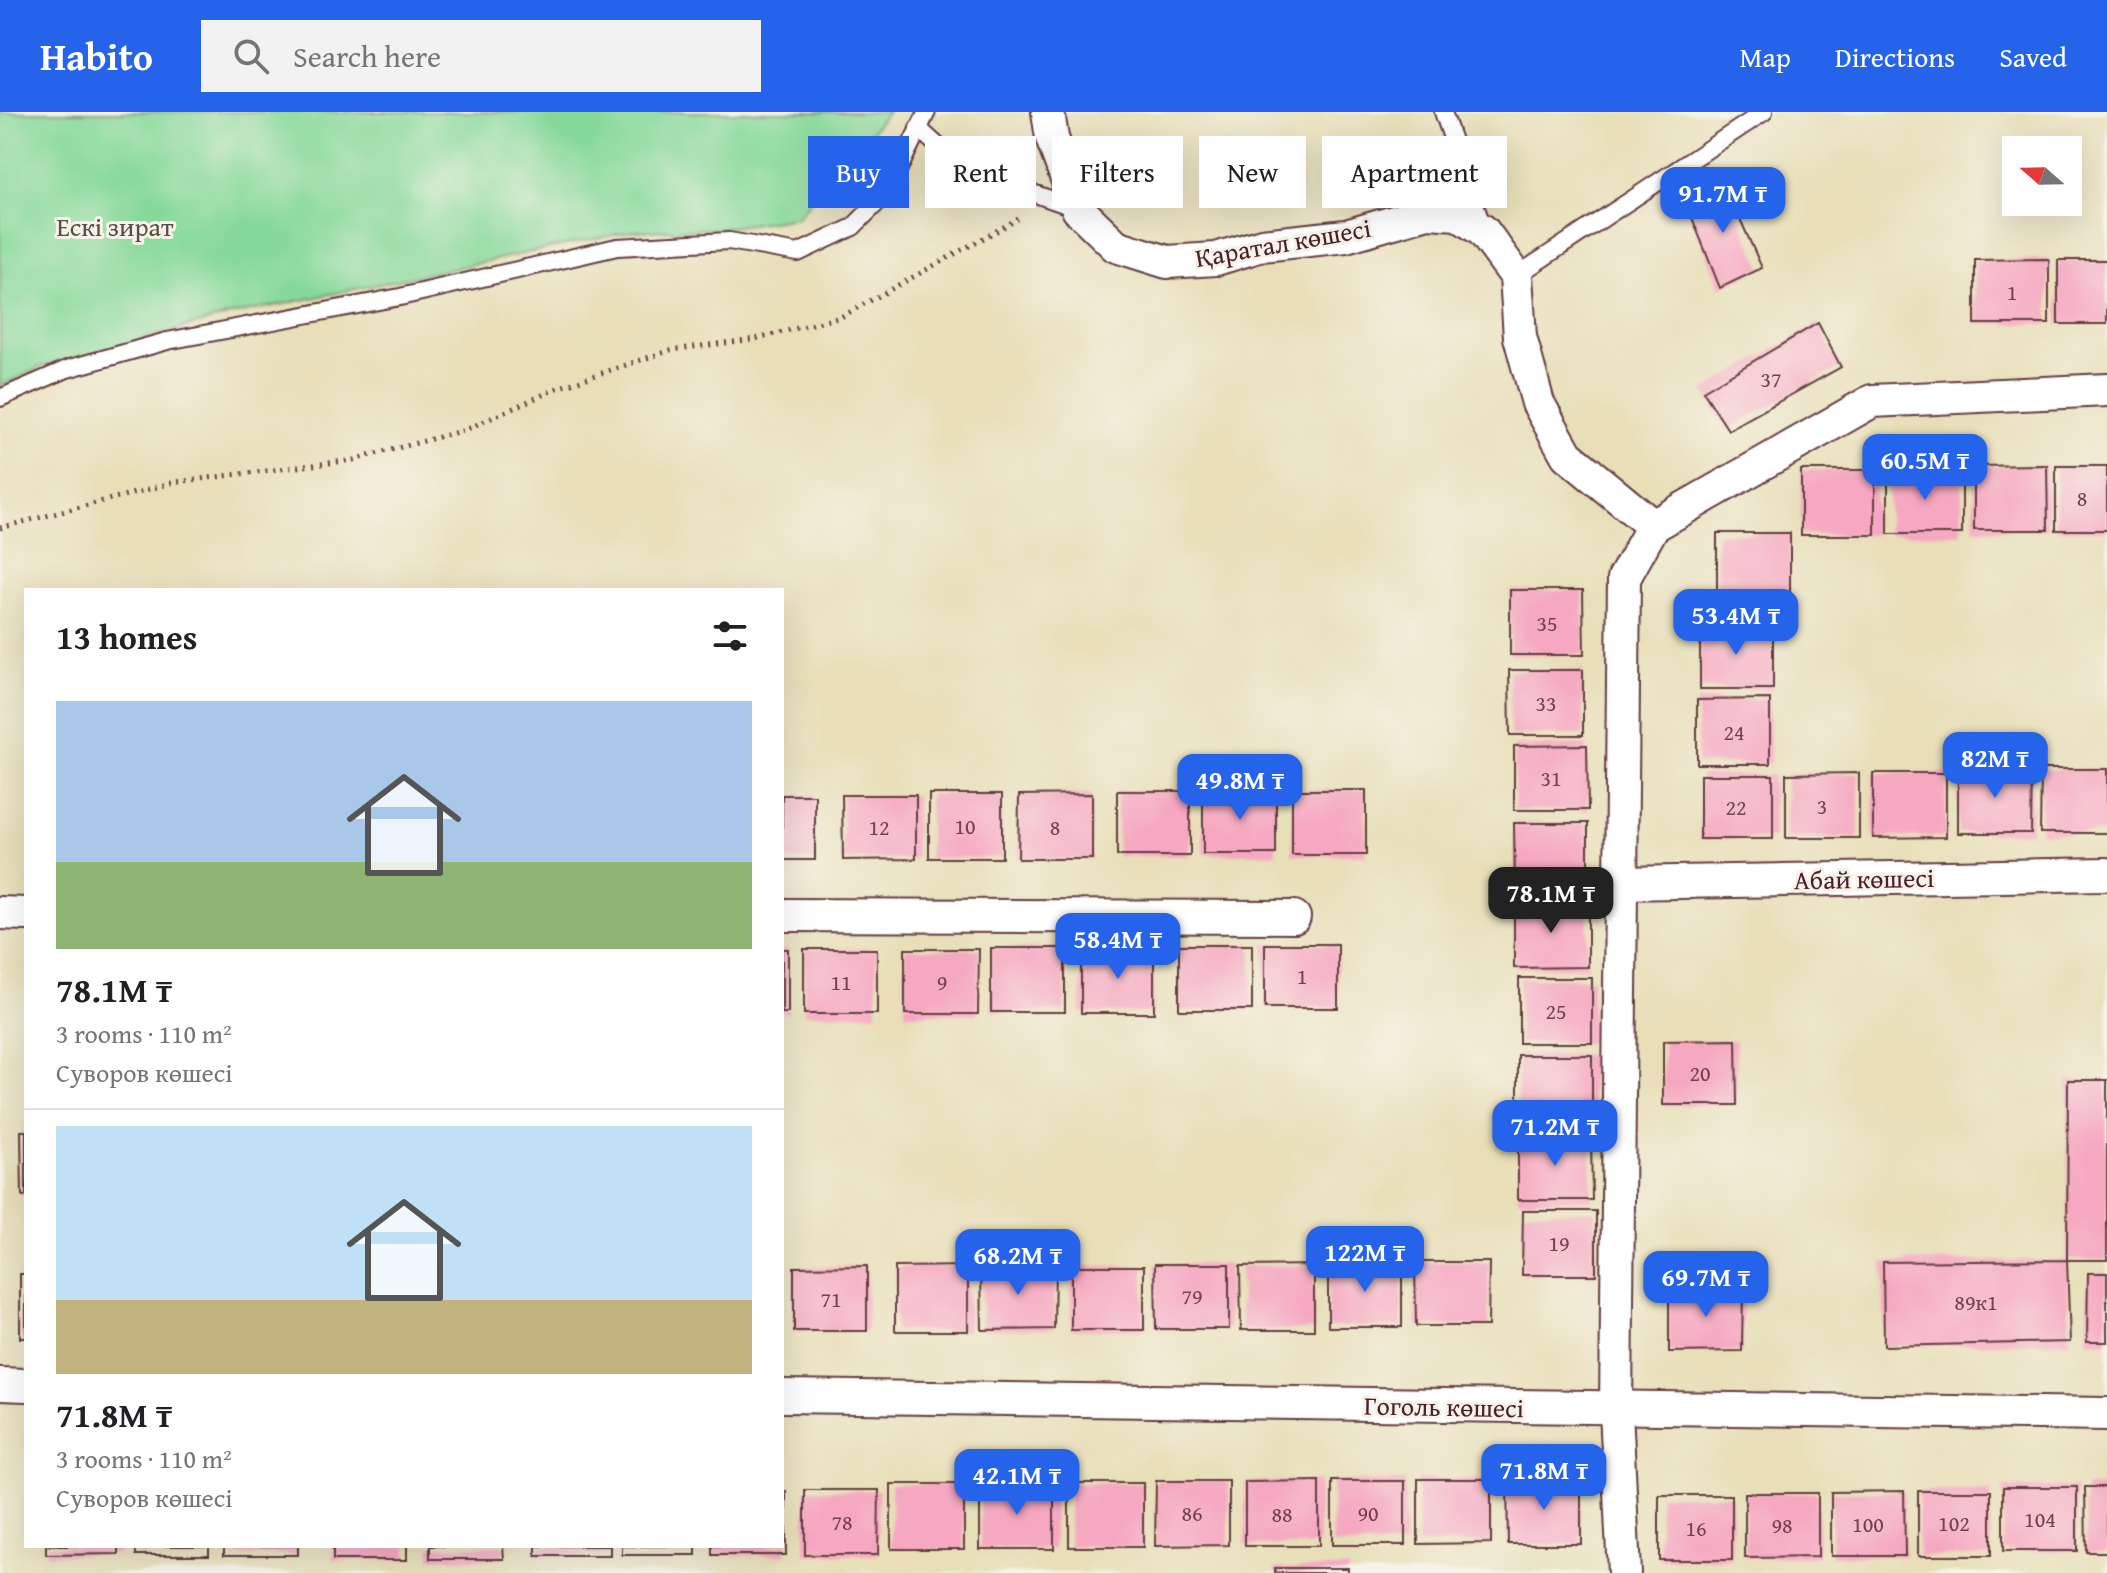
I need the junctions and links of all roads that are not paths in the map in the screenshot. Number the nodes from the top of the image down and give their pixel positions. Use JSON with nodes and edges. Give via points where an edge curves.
{"nodes":[{"id":1,"x":927,"y":112,"type":"edge"},
{"id":2,"x":1048,"y":112,"type":"edge"},
{"id":3,"x":1443,"y":112,"type":"edge"},
{"id":4,"x":1764,"y":112,"type":"edge"},
{"id":5,"x":918,"y":128,"type":"junction"},
{"id":6,"x":1078,"y":209,"type":"junction"},
{"id":7,"x":1483,"y":231,"type":"junction"},
{"id":8,"x":1516,"y":276,"type":"junction"},
{"id":9,"x":2107,"y":390,"type":"edge"},
{"id":10,"x":0,"y":398,"type":"edge"},
{"id":11,"x":1653,"y":526,"type":"junction"},
{"id":12,"x":2107,"y":874,"type":"edge"},
{"id":13,"x":1621,"y":883,"type":"junction"},
{"id":14,"x":0,"y":913,"type":"edge"},
{"id":15,"x":24,"y":914,"type":"edge"},
{"id":16,"x":784,"y":915,"type":"edge"},
{"id":17,"x":1294,"y":917,"type":"dead end"},
{"id":18,"x":0,"y":1384,"type":"edge"},
{"id":19,"x":24,"y":1385,"type":"edge"},
{"id":20,"x":784,"y":1396,"type":"edge"},
{"id":21,"x":1616,"y":1410,"type":"junction"},
{"id":22,"x":2107,"y":1414,"type":"edge"},
{"id":23,"x":1624,"y":1573,"type":"edge"}],
"edges":[{"from":1,"to":5,"type":"lane"},
{"from":2,"to":6,"type":"street","name":"Қаратал көшесі"},
{"from":3,"to":7,"type":"lane"},
{"from":4,"to":8,"type":"lane"},
{"from":5,"to":6,"type":"lane","via":[[951,158]]},
{"from":5,"to":10,"type":"lane","via":[[887,193],[853,227],[798,253],[729,241],[617,247],[400,297],[167,341],[67,369]]},
{"from":6,"to":7,"type":"street","name":"Қаратал көшесі","via":[[1116,246],[1167,262],[1216,259],[1262,245],[1346,236],[1428,212],[1458,214]]},
{"from":7,"to":8,"type":"street","name":"Қаратал көшесі"},
{"from":8,"to":11,"type":"street","via":[[1520,337],[1538,403],[1567,455]]},
{"from":9,"to":11,"type":"street","via":[[1872,401]]},
{"from":11,"to":13,"type":"street","via":[[1624,578]]},
{"from":12,"to":13,"type":"street","name":"Абай көшесі"},
{"from":13,"to":21,"type":"street"},
{"from":14,"to":15,"type":"street"},
{"from":16,"to":17,"type":"street"},
{"from":18,"to":19,"type":"street"},
{"from":20,"to":21,"type":"street","name":"Гоголь көшесі"},
{"from":21,"to":22,"type":"street","name":"Гоголь көшесі"},
{"from":21,"to":23,"type":"street"}]}
